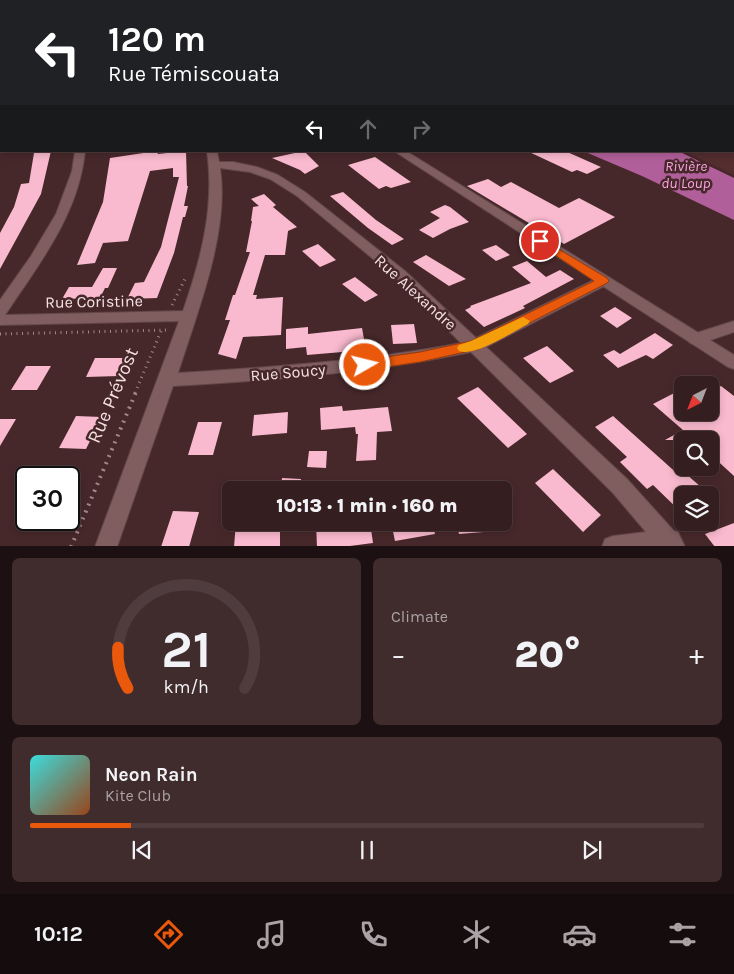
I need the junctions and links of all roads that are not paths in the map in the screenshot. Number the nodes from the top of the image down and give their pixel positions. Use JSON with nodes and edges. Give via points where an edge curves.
{"nodes":[{"id":1,"x":80,"y":152,"type":"edge"},
{"id":2,"x":401,"y":152,"type":"edge"},
{"id":3,"x":214,"y":158,"type":"edge"},
{"id":4,"x":603,"y":281,"type":"junction"},
{"id":5,"x":0,"y":311,"type":"edge"},
{"id":6,"x":0,"y":320,"type":"edge"},
{"id":7,"x":185,"y":323,"type":"junction"},
{"id":8,"x":734,"y":326,"type":"edge"},
{"id":9,"x":696,"y":339,"type":"junction"},
{"id":10,"x":474,"y":346,"type":"junction"},
{"id":11,"x":734,"y":363,"type":"edge"},
{"id":12,"x":167,"y":380,"type":"junction"},
{"id":13,"x":672,"y":544,"type":"edge"},
{"id":14,"x":106,"y":546,"type":"edge"},
{"id":15,"x":613,"y":546,"type":"edge"}],
"edges":[{"from":1,"to":5,"type":"street","via":[[74,183],[53,231]]},
{"from":2,"to":4,"type":"street"},
{"from":3,"to":7,"type":"street","via":[[212,228]]},
{"from":3,"to":10,"type":"street","name":"Rue Alexandre","via":[[274,177],[300,194],[400,274]]},
{"from":4,"to":9,"type":"street"},
{"from":4,"to":10,"type":"street","name":"Rue Soucy"},
{"from":6,"to":7,"type":"street","name":"Rue Coristine"},
{"from":7,"to":12,"type":"street"},
{"from":8,"to":9,"type":"street"},
{"from":9,"to":11,"type":"street"},
{"from":10,"to":12,"type":"street","name":"Rue Soucy","via":[[346,367]]},
{"from":10,"to":13,"type":"street","name":"Rue Alexandre","via":[[620,486]]},
{"from":12,"to":14,"type":"street"},
{"from":13,"to":15,"type":"street"}]}
